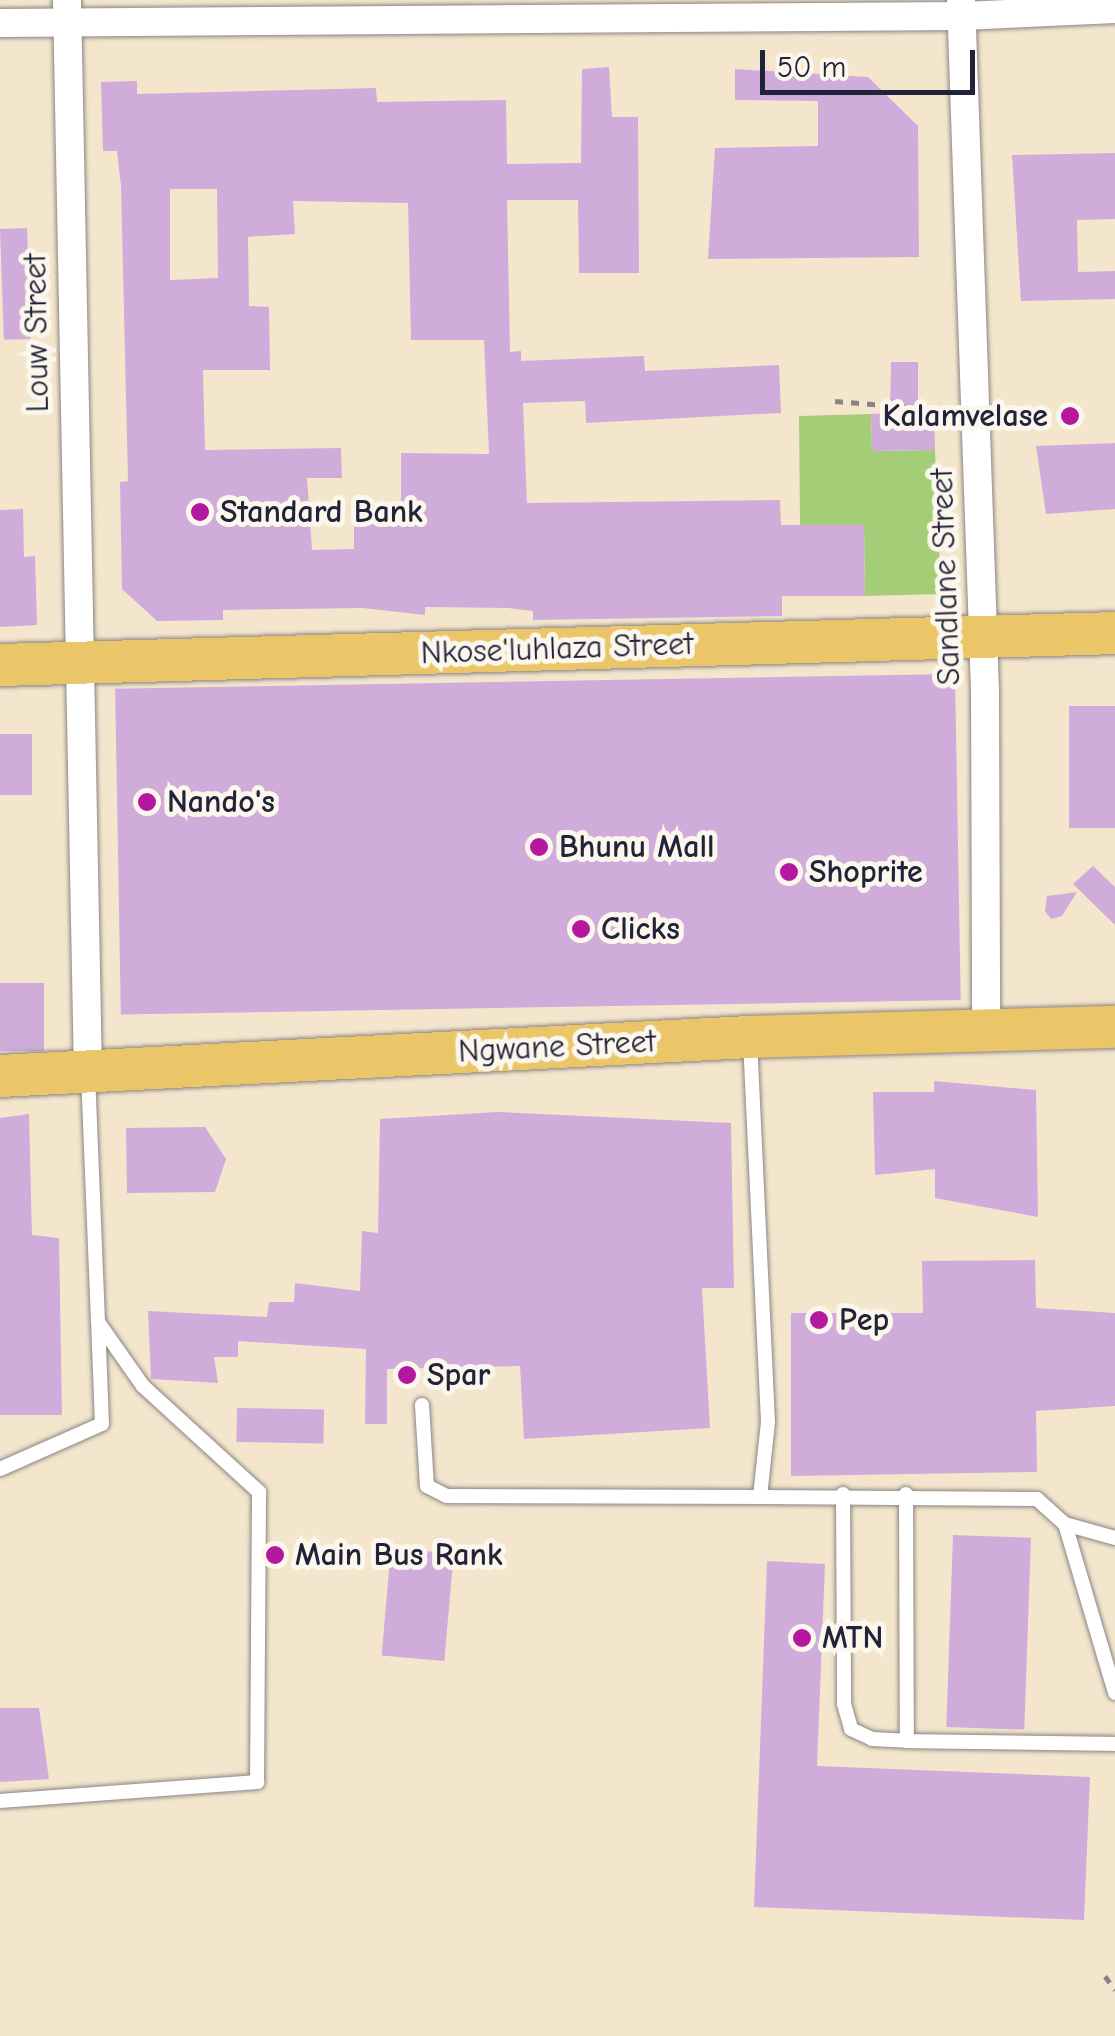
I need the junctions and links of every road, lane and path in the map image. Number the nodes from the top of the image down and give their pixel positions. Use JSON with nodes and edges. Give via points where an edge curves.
{"nodes":[{"id":1,"x":961,"y":8,"type":"edge"},
{"id":2,"x":1115,"y":9,"type":"edge"},
{"id":3,"x":67,"y":11,"type":"edge"},
{"id":4,"x":0,"y":23,"type":"edge"},
{"id":5,"x":835,"y":401,"type":"dead end"},
{"id":6,"x":974,"y":412,"type":"junction"},
{"id":7,"x":1115,"y":633,"type":"edge"},
{"id":8,"x":981,"y":636,"type":"junction"},
{"id":9,"x":78,"y":664,"type":"junction"},
{"id":10,"x":0,"y":666,"type":"edge"},
{"id":11,"x":1115,"y":1028,"type":"edge"},
{"id":12,"x":986,"y":1031,"type":"junction"},
{"id":13,"x":750,"y":1037,"type":"junction"},
{"id":14,"x":88,"y":1071,"type":"junction"},
{"id":15,"x":0,"y":1076,"type":"edge"},
{"id":16,"x":98,"y":1322,"type":"junction"},
{"id":17,"x":422,"y":1405,"type":"dead end"},
{"id":18,"x":0,"y":1469,"type":"edge"},
{"id":19,"x":843,"y":1494,"type":"junction"},
{"id":20,"x":906,"y":1494,"type":"junction"},
{"id":21,"x":760,"y":1497,"type":"junction"},
{"id":22,"x":1065,"y":1524,"type":"junction"},
{"id":23,"x":1115,"y":1538,"type":"edge"},
{"id":24,"x":1115,"y":1693,"type":"edge"},
{"id":25,"x":907,"y":1741,"type":"junction"},
{"id":26,"x":1115,"y":1744,"type":"edge"},
{"id":27,"x":0,"y":1800,"type":"edge"},
{"id":28,"x":1105,"y":1976,"type":"dead end"},
{"id":29,"x":1115,"y":1990,"type":"edge"}],
"edges":[{"from":1,"to":2,"type":"street"},
{"from":1,"to":3,"type":"street"},
{"from":1,"to":6,"type":"street","name":"Sandlane Street"},
{"from":3,"to":4,"type":"street"},
{"from":3,"to":9,"type":"street","name":"Louw Street"},
{"from":5,"to":6,"type":"path"},
{"from":6,"to":8,"type":"street","name":"Sandlane Street"},
{"from":7,"to":8,"type":"main road","name":"Nkose'luhlaza Street"},
{"from":8,"to":9,"type":"main road","name":"Nkose'luhlaza Street"},
{"from":8,"to":12,"type":"street","name":"Sandlane Street"},
{"from":9,"to":10,"type":"main road","name":"Nkose'luhlaza Street"},
{"from":9,"to":14,"type":"street","name":"Louw Street"},
{"from":11,"to":12,"type":"main road","name":"Ngwane Street"},
{"from":12,"to":13,"type":"main road","name":"Ngwane Street"},
{"from":13,"to":14,"type":"main road","name":"Ngwane Street"},
{"from":13,"to":21,"type":"lane","via":[[768,1422]]},
{"from":14,"to":15,"type":"main road","name":"Ngwane Street"},
{"from":14,"to":16,"type":"lane"},
{"from":16,"to":18,"type":"lane","via":[[102,1424]]},
{"from":16,"to":27,"type":"lane","via":[[143,1386],[259,1492],[257,1782]]},
{"from":17,"to":21,"type":"lane","via":[[427,1486],[448,1496]]},
{"from":19,"to":20,"type":"lane"},
{"from":19,"to":21,"type":"lane"},
{"from":19,"to":25,"type":"lane","via":[[844,1704],[851,1729],[872,1739]]},
{"from":20,"to":22,"type":"lane","via":[[1037,1498]]},
{"from":20,"to":25,"type":"lane"},
{"from":22,"to":23,"type":"lane"},
{"from":22,"to":24,"type":"lane"},
{"from":25,"to":26,"type":"lane"},
{"from":28,"to":29,"type":"path"}]}
